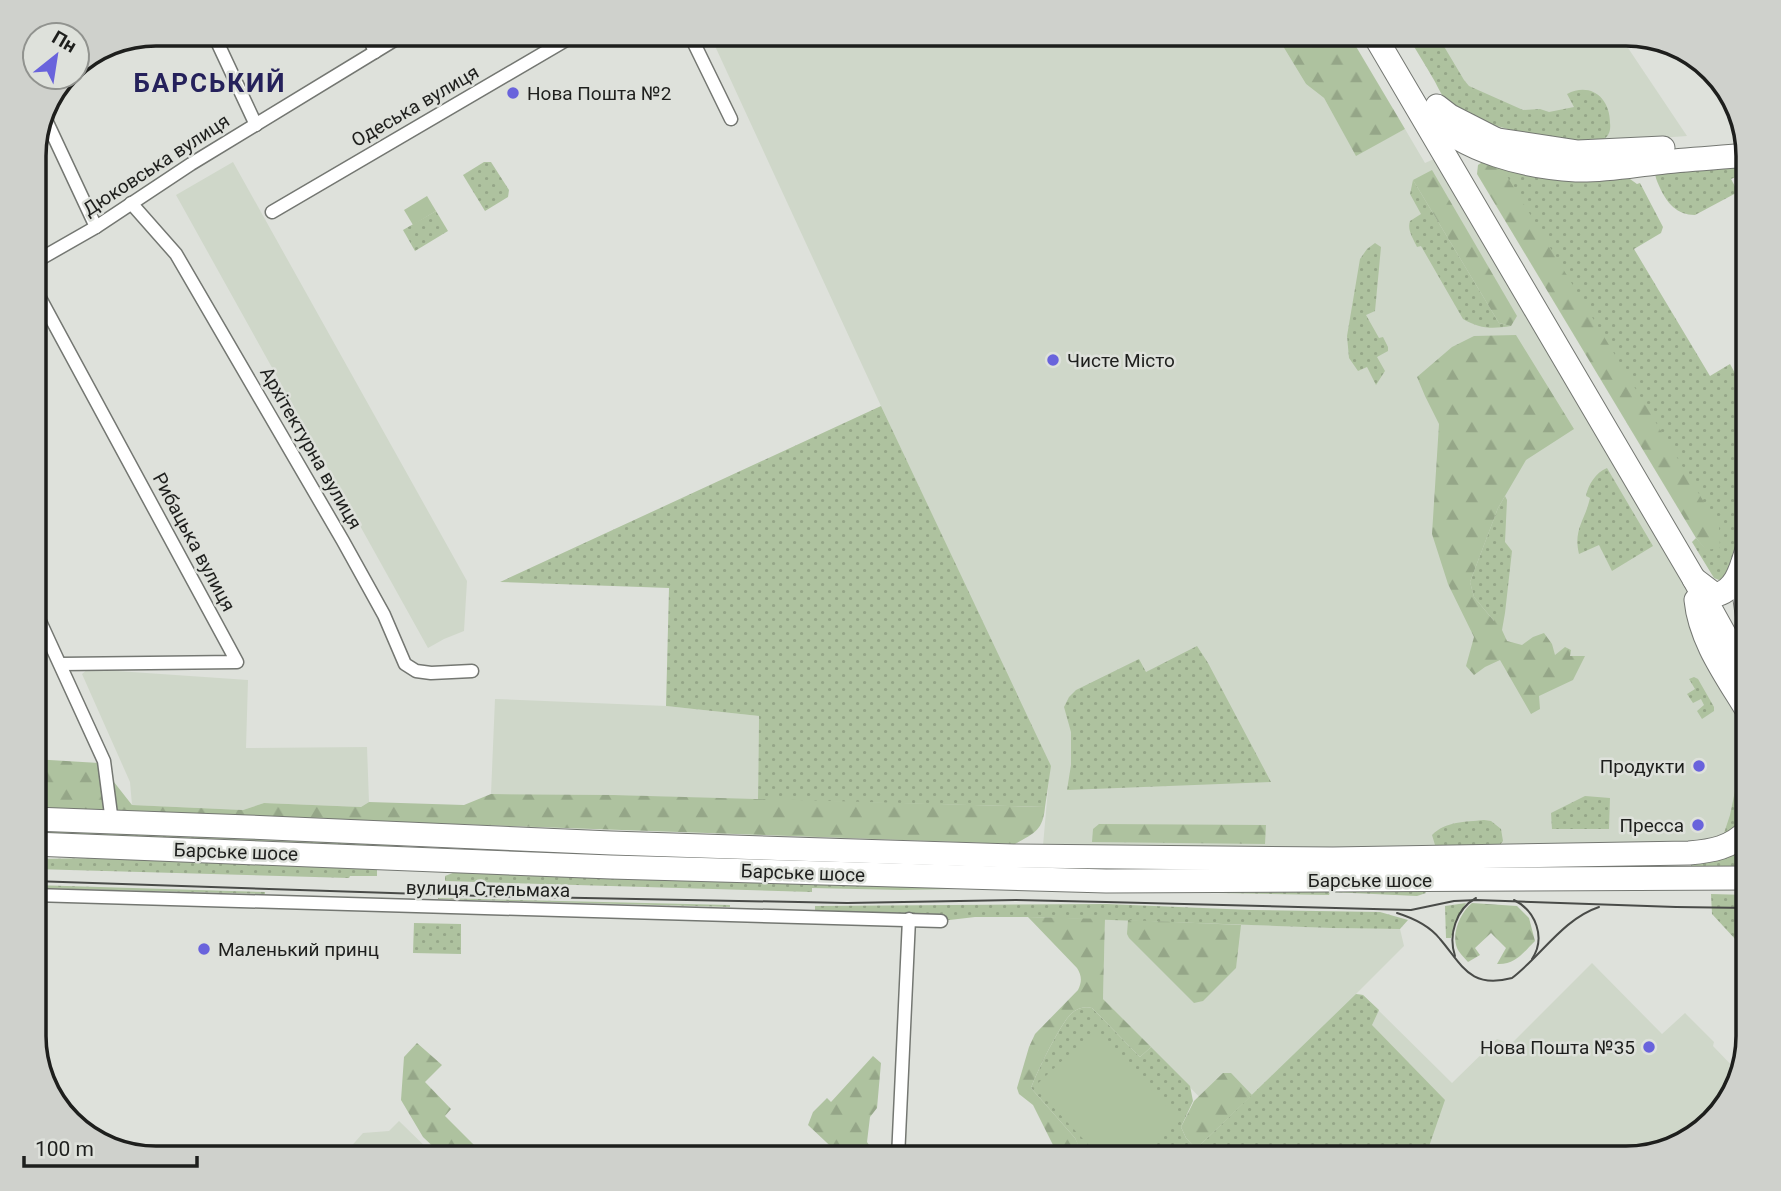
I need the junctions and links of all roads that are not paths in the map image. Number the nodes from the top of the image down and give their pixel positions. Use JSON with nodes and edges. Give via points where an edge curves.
{"nodes":[{"id":1,"x":219,"y":46,"type":"edge"},
{"id":2,"x":373,"y":46,"type":"edge"},
{"id":3,"x":384,"y":46,"type":"edge"},
{"id":4,"x":556,"y":46,"type":"edge"},
{"id":5,"x":695,"y":46,"type":"edge"},
{"id":6,"x":1381,"y":46,"type":"edge"},
{"id":7,"x":375,"y":51,"type":"junction"},
{"id":8,"x":1390,"y":61,"type":"junction"},
{"id":9,"x":730,"y":119,"type":"dead end"},
{"id":10,"x":256,"y":125,"type":"junction"},
{"id":11,"x":49,"y":127,"type":"edge"},
{"id":12,"x":1495,"y":139,"type":"junction"},
{"id":13,"x":1734,"y":142,"type":"edge"},
{"id":14,"x":1452,"y":148,"type":"junction"},
{"id":15,"x":1736,"y":156,"type":"edge"},
{"id":16,"x":131,"y":203,"type":"junction"},
{"id":17,"x":272,"y":212,"type":"dead end"},
{"id":18,"x":96,"y":227,"type":"junction"},
{"id":19,"x":46,"y":256,"type":"edge"},
{"id":20,"x":46,"y":309,"type":"edge"},
{"id":21,"x":1736,"y":578,"type":"edge"},
{"id":22,"x":1695,"y":579,"type":"junction"},
{"id":23,"x":46,"y":633,"type":"edge"},
{"id":24,"x":1736,"y":633,"type":"edge"},
{"id":25,"x":1736,"y":659,"type":"edge"},
{"id":26,"x":61,"y":664,"type":"junction"},
{"id":27,"x":472,"y":671,"type":"dead end"},
{"id":28,"x":1736,"y":692,"type":"edge"},
{"id":29,"x":46,"y":820,"type":"edge"},
{"id":30,"x":111,"y":822,"type":"junction"},
{"id":31,"x":422,"y":835,"type":"junction"},
{"id":32,"x":1736,"y":841,"type":"edge"},
{"id":33,"x":46,"y":845,"type":"edge"},
{"id":34,"x":421,"y":860,"type":"junction"},
{"id":35,"x":1736,"y":879,"type":"edge"},
{"id":36,"x":46,"y":895,"type":"edge"},
{"id":37,"x":909,"y":919,"type":"junction"},
{"id":38,"x":941,"y":921,"type":"dead end"},
{"id":39,"x":899,"y":1146,"type":"edge"}],
"edges":[{"from":1,"to":10,"type":"street"},
{"from":2,"to":7,"type":"street"},
{"from":3,"to":7,"type":"street","name":"Дюковська вулиця"},
{"from":4,"to":17,"type":"street","name":"Одеська вулиця"},
{"from":5,"to":9,"type":"street"},
{"from":6,"to":8,"type":"highway"},
{"from":7,"to":10,"type":"street","name":"Дюковська вулиця"},
{"from":8,"to":12,"type":"highway","via":[[1450,116]]},
{"from":8,"to":14,"type":"highway","via":[[1414,103]]},
{"from":10,"to":16,"type":"street","name":"Дюковська вулиця"},
{"from":11,"to":18,"type":"street"},
{"from":12,"to":13,"type":"highway","via":[[1578,152]]},
{"from":12,"to":14,"type":"highway","via":[[1480,136]]},
{"from":14,"to":15,"type":"highway","via":[[1578,170]]},
{"from":14,"to":22,"type":"highway"},
{"from":16,"to":18,"type":"street","name":"Дюковська вулиця"},
{"from":16,"to":27,"type":"street","name":"Архітектурна вулиця","via":[[176,254],[355,562],[405,664],[431,673]]},
{"from":18,"to":19,"type":"street","name":"Дюковська вулиця"},
{"from":20,"to":26,"type":"street","name":"Рибацька вулиця","via":[[237,662]]},
{"from":21,"to":22,"type":"highway","via":[[1724,593],[1715,595]]},
{"from":22,"to":24,"type":"highway"},
{"from":22,"to":25,"type":"highway"},
{"from":22,"to":28,"type":"highway","via":[[1697,610],[1710,649]]},
{"from":23,"to":26,"type":"street"},
{"from":26,"to":30,"type":"street","via":[[103,761]]},
{"from":29,"to":30,"type":"highway"},
{"from":30,"to":31,"type":"highway"},
{"from":31,"to":32,"type":"highway","via":[[1013,856],[1333,859],[1689,853],[1712,851]]},
{"from":31,"to":34,"type":"highway"},
{"from":33,"to":34,"type":"highway","name":"Барське шосе"},
{"from":34,"to":35,"type":"highway","name":"Барське шосе","via":[[1106,881]]},
{"from":36,"to":37,"type":"street","name":"вулиця Стельмаха"},
{"from":37,"to":38,"type":"street","name":"вулиця Стельмаха"},
{"from":37,"to":39,"type":"street"}]}
